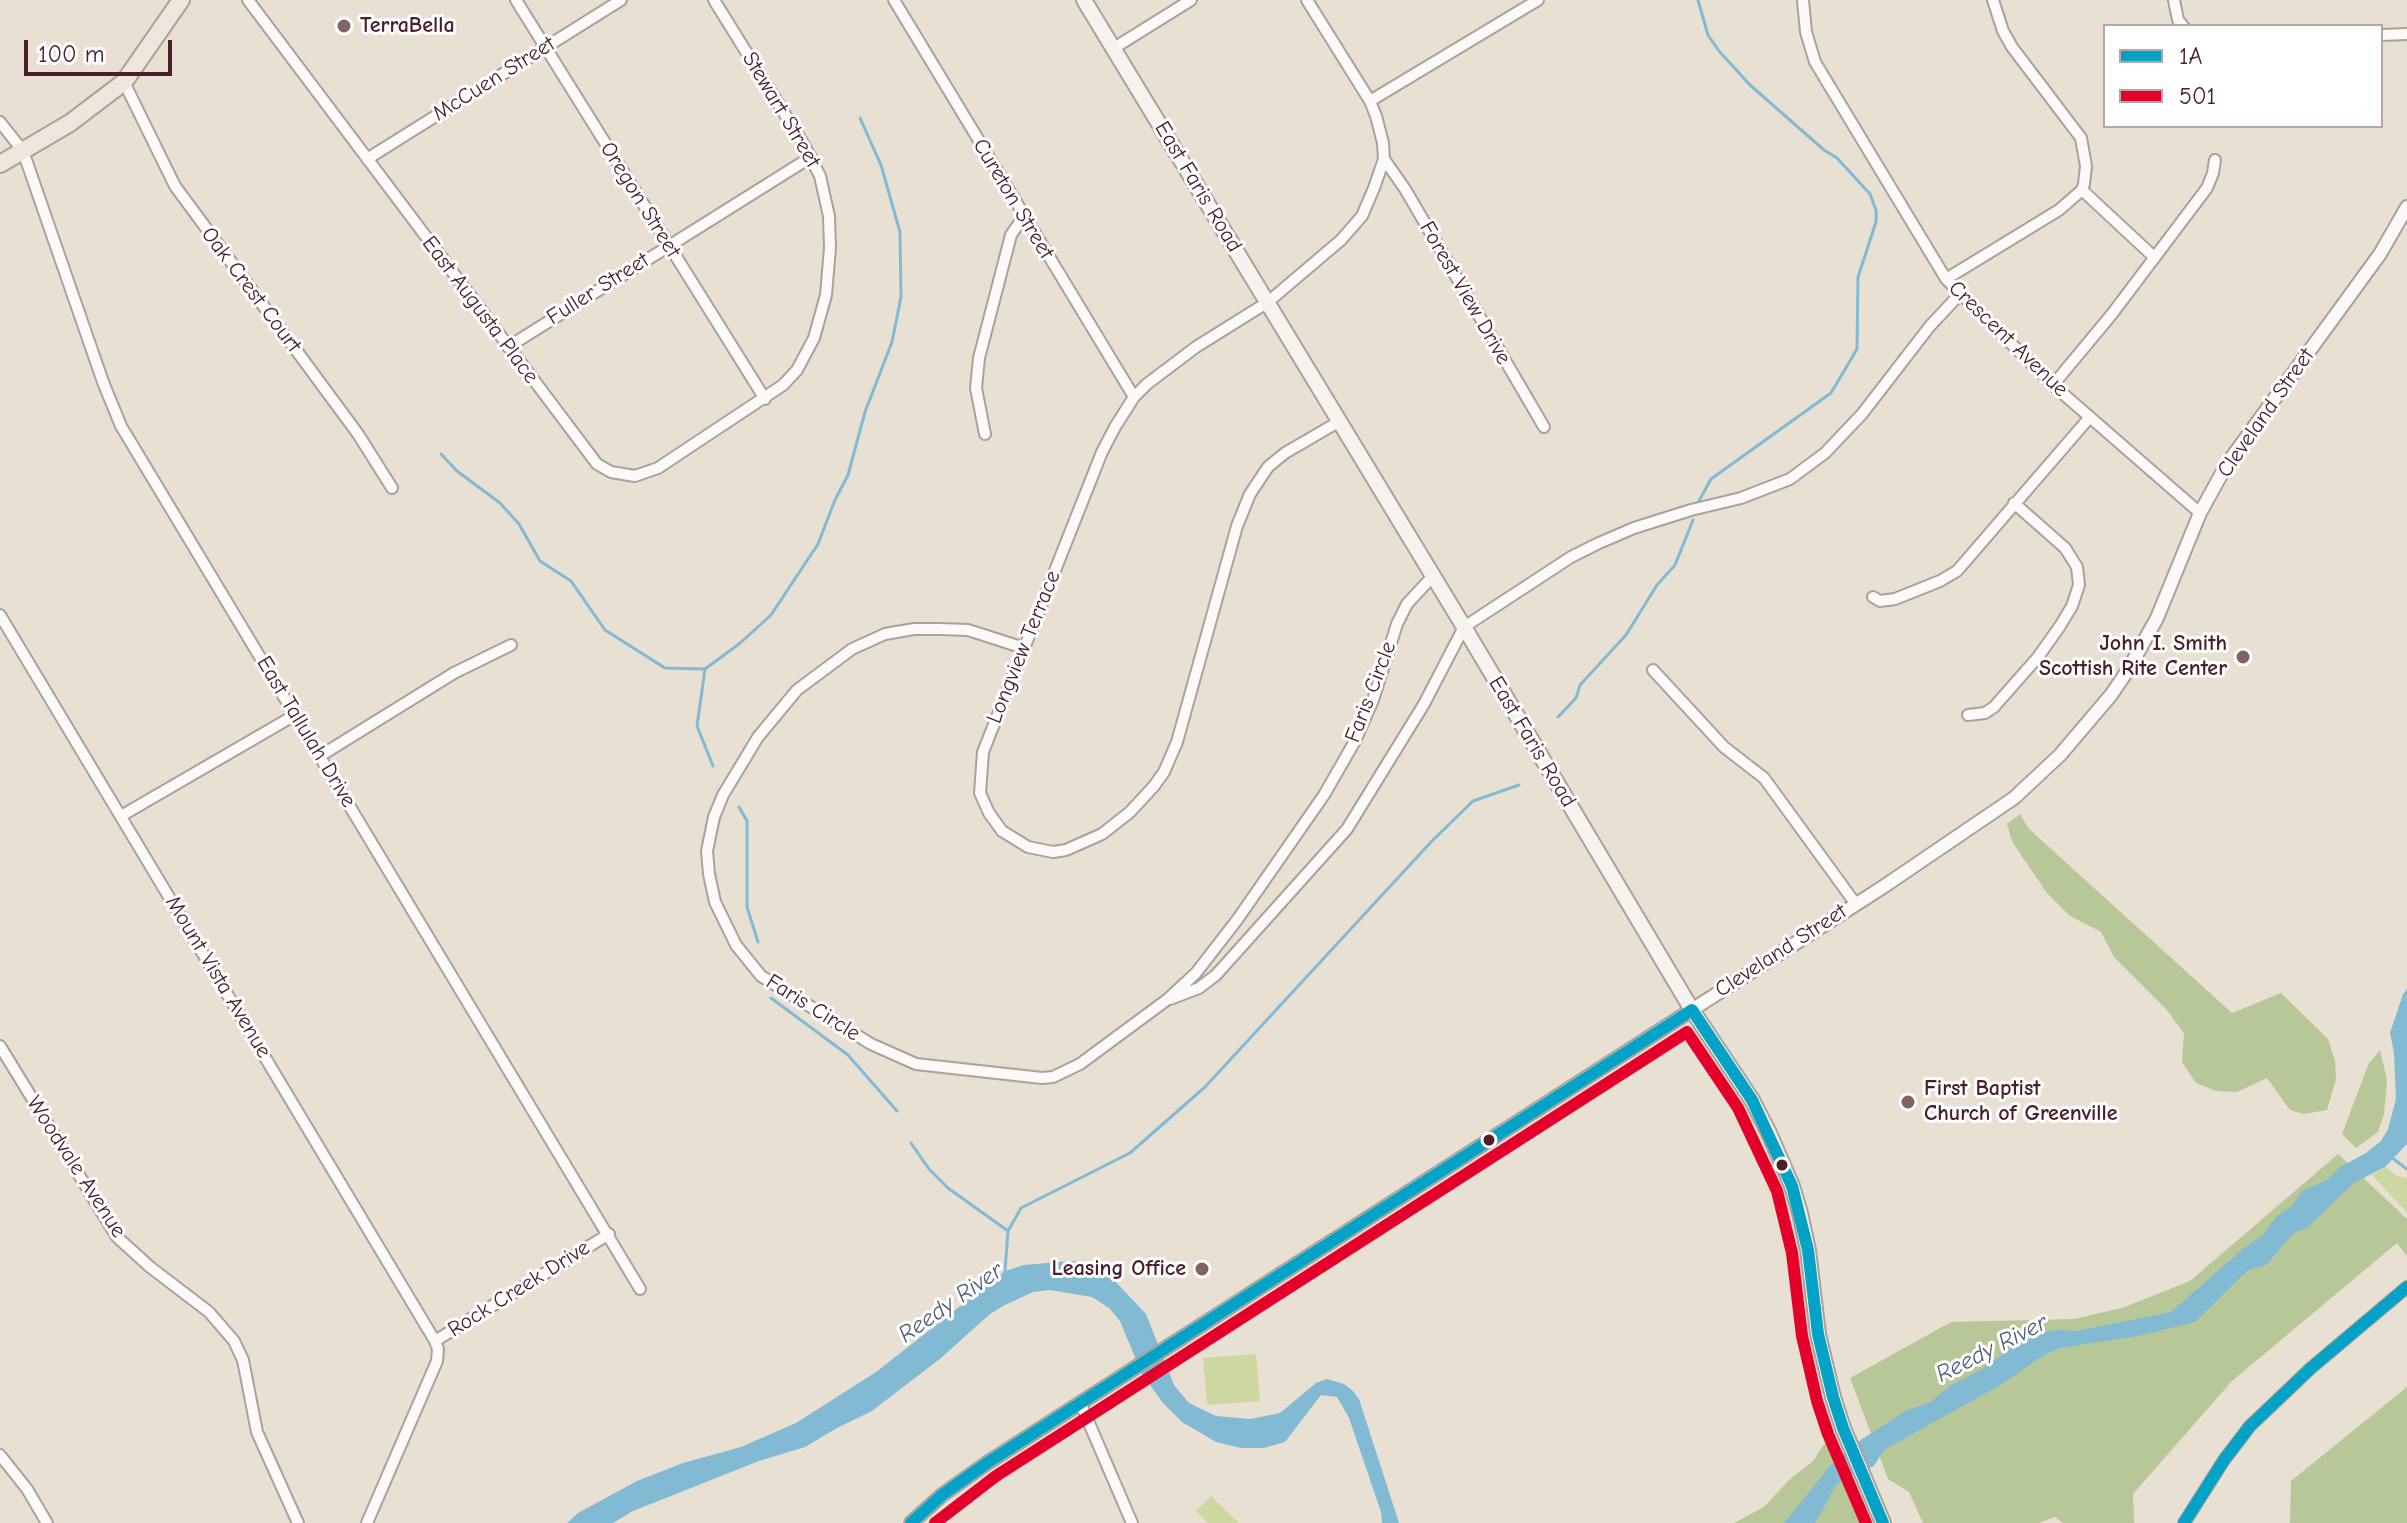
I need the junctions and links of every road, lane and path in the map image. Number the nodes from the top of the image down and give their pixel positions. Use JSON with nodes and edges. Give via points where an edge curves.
{"nodes":[{"id":1,"x":181,"y":0,"type":"edge"},
{"id":2,"x":248,"y":0,"type":"edge"},
{"id":3,"x":516,"y":0,"type":"edge"},
{"id":4,"x":621,"y":0,"type":"edge"},
{"id":5,"x":714,"y":0,"type":"edge"},
{"id":6,"x":894,"y":0,"type":"edge"},
{"id":7,"x":1084,"y":0,"type":"edge"},
{"id":8,"x":1191,"y":0,"type":"edge"},
{"id":9,"x":1307,"y":0,"type":"edge"},
{"id":10,"x":1538,"y":0,"type":"edge"},
{"id":11,"x":1803,"y":0,"type":"edge"},
{"id":12,"x":1993,"y":0,"type":"edge"},
{"id":13,"x":2174,"y":0,"type":"edge"},
{"id":14,"x":2181,"y":24,"type":"edge"},
{"id":15,"x":2407,"y":34,"type":"edge"},
{"id":16,"x":2383,"y":35,"type":"edge"},
{"id":17,"x":545,"y":46,"type":"junction"},
{"id":18,"x":1114,"y":48,"type":"junction"},
{"id":19,"x":124,"y":82,"type":"junction"},
{"id":20,"x":1370,"y":101,"type":"junction"},
{"id":21,"x":0,"y":122,"type":"edge"},
{"id":22,"x":23,"y":151,"type":"junction"},
{"id":23,"x":811,"y":157,"type":"junction"},
{"id":24,"x":367,"y":159,"type":"junction"},
{"id":25,"x":1384,"y":159,"type":"junction"},
{"id":26,"x":2215,"y":160,"type":"dead end"},
{"id":27,"x":0,"y":164,"type":"edge"},
{"id":28,"x":2082,"y":190,"type":"junction"},
{"id":29,"x":2407,"y":207,"type":"edge"},
{"id":30,"x":1024,"y":216,"type":"junction"},
{"id":31,"x":668,"y":245,"type":"junction"},
{"id":32,"x":2154,"y":257,"type":"junction"},
{"id":33,"x":1946,"y":279,"type":"junction"},
{"id":34,"x":1959,"y":295,"type":"junction"},
{"id":35,"x":1268,"y":302,"type":"junction"},
{"id":36,"x":508,"y":347,"type":"junction"},
{"id":37,"x":2053,"y":385,"type":"junction"},
{"id":38,"x":1134,"y":397,"type":"junction"},
{"id":39,"x":765,"y":399,"type":"junction"},
{"id":40,"x":2090,"y":417,"type":"junction"},
{"id":41,"x":1340,"y":421,"type":"junction"},
{"id":42,"x":1544,"y":427,"type":"dead end"},
{"id":43,"x":985,"y":434,"type":"dead end"},
{"id":44,"x":392,"y":488,"type":"dead end"},
{"id":45,"x":2014,"y":503,"type":"junction"},
{"id":46,"x":2200,"y":513,"type":"junction"},
{"id":47,"x":1432,"y":577,"type":"junction"},
{"id":48,"x":1873,"y":597,"type":"dead end"},
{"id":49,"x":0,"y":615,"type":"edge"},
{"id":50,"x":1464,"y":627,"type":"junction"},
{"id":51,"x":511,"y":645,"type":"dead end"},
{"id":52,"x":1024,"y":648,"type":"junction"},
{"id":53,"x":1653,"y":670,"type":"dead end"},
{"id":54,"x":295,"y":715,"type":"junction"},
{"id":55,"x":1968,"y":715,"type":"dead end"},
{"id":56,"x":320,"y":756,"type":"junction"},
{"id":57,"x":121,"y":816,"type":"junction"},
{"id":58,"x":1855,"y":903,"type":"junction"},
{"id":59,"x":1168,"y":999,"type":"junction"},
{"id":60,"x":1692,"y":1010,"type":"junction"},
{"id":61,"x":0,"y":1046,"type":"edge"},
{"id":62,"x":609,"y":1234,"type":"junction"},
{"id":63,"x":2407,"y":1287,"type":"edge"},
{"id":64,"x":640,"y":1289,"type":"dead end"},
{"id":65,"x":435,"y":1341,"type":"junction"},
{"id":66,"x":1080,"y":1402,"type":"junction"},
{"id":67,"x":0,"y":1455,"type":"edge"},
{"id":68,"x":47,"y":1523,"type":"edge"},
{"id":69,"x":298,"y":1523,"type":"edge"},
{"id":70,"x":367,"y":1523,"type":"edge"},
{"id":71,"x":911,"y":1523,"type":"edge"},
{"id":72,"x":1132,"y":1523,"type":"edge"},
{"id":73,"x":1883,"y":1523,"type":"edge"},
{"id":74,"x":2184,"y":1523,"type":"edge"}],
"edges":[{"from":1,"to":19,"type":"main road"},
{"from":2,"to":24,"type":"street","name":"East Augusta Place"},
{"from":3,"to":17,"type":"street","name":"Oregon Street"},
{"from":4,"to":17,"type":"street","name":"McCuen Street"},
{"from":5,"to":23,"type":"street","name":"Stewart Street"},
{"from":6,"to":30,"type":"street","name":"Cureton Street"},
{"from":7,"to":18,"type":"main road","name":"East Faris Road"},
{"from":8,"to":18,"type":"street"},
{"from":9,"to":20,"type":"street"},
{"from":10,"to":20,"type":"street"},
{"from":11,"to":33,"type":"street","name":"Crescent Avenue","via":[[1815,62]]},
{"from":12,"to":28,"type":"street","via":[[2012,47],[2081,138],[2086,166]]},
{"from":13,"to":14,"type":"street"},
{"from":15,"to":16,"type":"street"},
{"from":17,"to":24,"type":"street","name":"McCuen Street"},
{"from":17,"to":31,"type":"street","name":"Oregon Street"},
{"from":18,"to":35,"type":"main road","name":"East Faris Road"},
{"from":19,"to":22,"type":"main road"},
{"from":19,"to":44,"type":"street","name":"Oak Crest Court","via":[[175,186]]},
{"from":20,"to":25,"type":"street"},
{"from":21,"to":22,"type":"street","name":"East Tallulah Drive"},
{"from":22,"to":27,"type":"main road"},
{"from":22,"to":54,"type":"street","name":"East Tallulah Drive","via":[[113,410]]},
{"from":23,"to":31,"type":"street","name":"Fuller Street"},
{"from":23,"to":39,"type":"street","name":"Stewart Street","via":[[829,216],[826,295],[814,338],[797,370]]},
{"from":24,"to":36,"type":"street","name":"East Augusta Place"},
{"from":25,"to":35,"type":"street","name":"Longview Terrace","via":[[1357,223]]},
{"from":25,"to":42,"type":"street","name":"Forest View Drive"},
{"from":26,"to":32,"type":"street","via":[[2207,188]]},
{"from":28,"to":32,"type":"street"},
{"from":28,"to":33,"type":"street","via":[[2059,210]]},
{"from":29,"to":46,"type":"street","name":"Cleveland Street","via":[[2366,274],[2241,442]]},
{"from":30,"to":38,"type":"street","name":"Cureton Street"},
{"from":30,"to":43,"type":"street","via":[[1011,235],[979,358],[976,388]]},
{"from":31,"to":36,"type":"street","name":"Fuller Street"},
{"from":31,"to":39,"type":"street","name":"Oregon Street"},
{"from":32,"to":37,"type":"street"},
{"from":33,"to":34,"type":"street","name":"Crescent Avenue"},
{"from":34,"to":37,"type":"street","name":"Crescent Avenue"},
{"from":34,"to":50,"type":"street","via":[[1862,414],[1825,453],[1790,479],[1599,543]]},
{"from":35,"to":38,"type":"street","name":"Longview Terrace","via":[[1173,364]]},
{"from":35,"to":41,"type":"main road","name":"East Faris Road"},
{"from":36,"to":39,"type":"street","name":"East Augusta Place","via":[[597,464],[625,476],[658,468]]},
{"from":37,"to":40,"type":"street","name":"Crescent Avenue"},
{"from":38,"to":52,"type":"street","name":"Longview Terrace","via":[[1102,452]]},
{"from":40,"to":45,"type":"street"},
{"from":40,"to":46,"type":"street","name":"Crescent Avenue"},
{"from":41,"to":47,"type":"main road","name":"East Faris Road"},
{"from":41,"to":52,"type":"street","name":"Longview Terrace","via":[[1285,453],[1250,494],[1164,772],[1121,820],[1066,850],[1041,851],[1016,842],[1002,831],[980,793],[983,752]]},
{"from":45,"to":48,"type":"street","via":[[1949,577],[1895,599]]},
{"from":45,"to":55,"type":"street","via":[[2065,548],[2077,567],[2079,585],[2072,606],[2038,657],[1994,707]]},
{"from":46,"to":58,"type":"street","name":"Cleveland Street","via":[[2162,607],[2128,670],[2060,755],[1980,823]]},
{"from":47,"to":50,"type":"main road","name":"East Faris Road"},
{"from":47,"to":59,"type":"street","name":"Faris Circle","via":[[1397,624],[1363,723],[1324,795],[1237,920]]},
{"from":49,"to":57,"type":"street","name":"Mount Vista Avenue"},
{"from":50,"to":59,"type":"street","name":"Faris Circle","via":[[1347,829],[1216,975],[1185,996]]},
{"from":50,"to":60,"type":"main road","name":"East Faris Road"},
{"from":51,"to":56,"type":"street","via":[[454,673]]},
{"from":52,"to":59,"type":"street","name":"Faris Circle","via":[[968,630],[914,629],[863,643],[819,671],[758,737],[723,795],[707,851],[715,902],[757,973],[871,1044],[916,1064],[1053,1077],[1080,1064]]},
{"from":53,"to":58,"type":"street","via":[[1724,747],[1774,789]]},
{"from":54,"to":56,"type":"street","name":"East Tallulah Drive"},
{"from":54,"to":57,"type":"street"},
{"from":56,"to":62,"type":"street","name":"East Tallulah Drive"},
{"from":57,"to":65,"type":"street","name":"Mount Vista Avenue"},
{"from":58,"to":60,"type":"street","name":"Cleveland Street"},
{"from":60,"to":66,"type":"street","name":"Cleveland Street"},
{"from":60,"to":73,"type":"main road","name":"East Faris Road","via":[[1752,1100],[1792,1186],[1808,1250],[1818,1334],[1843,1428]]},
{"from":61,"to":69,"type":"street","name":"Woodvale Avenue","via":[[117,1237],[209,1312],[234,1341],[243,1360],[257,1432]]},
{"from":62,"to":64,"type":"street","name":"East Tallulah Drive"},
{"from":62,"to":65,"type":"street","name":"Rock Creek Drive"},
{"from":63,"to":74,"type":"street","via":[[2250,1426]]},
{"from":65,"to":70,"type":"street","name":"Rock Creek Drive","via":[[437,1361]]},
{"from":66,"to":71,"type":"street","name":"Cleveland Street","via":[[942,1495]]},
{"from":66,"to":72,"type":"street"},
{"from":67,"to":68,"type":"street"}]}
